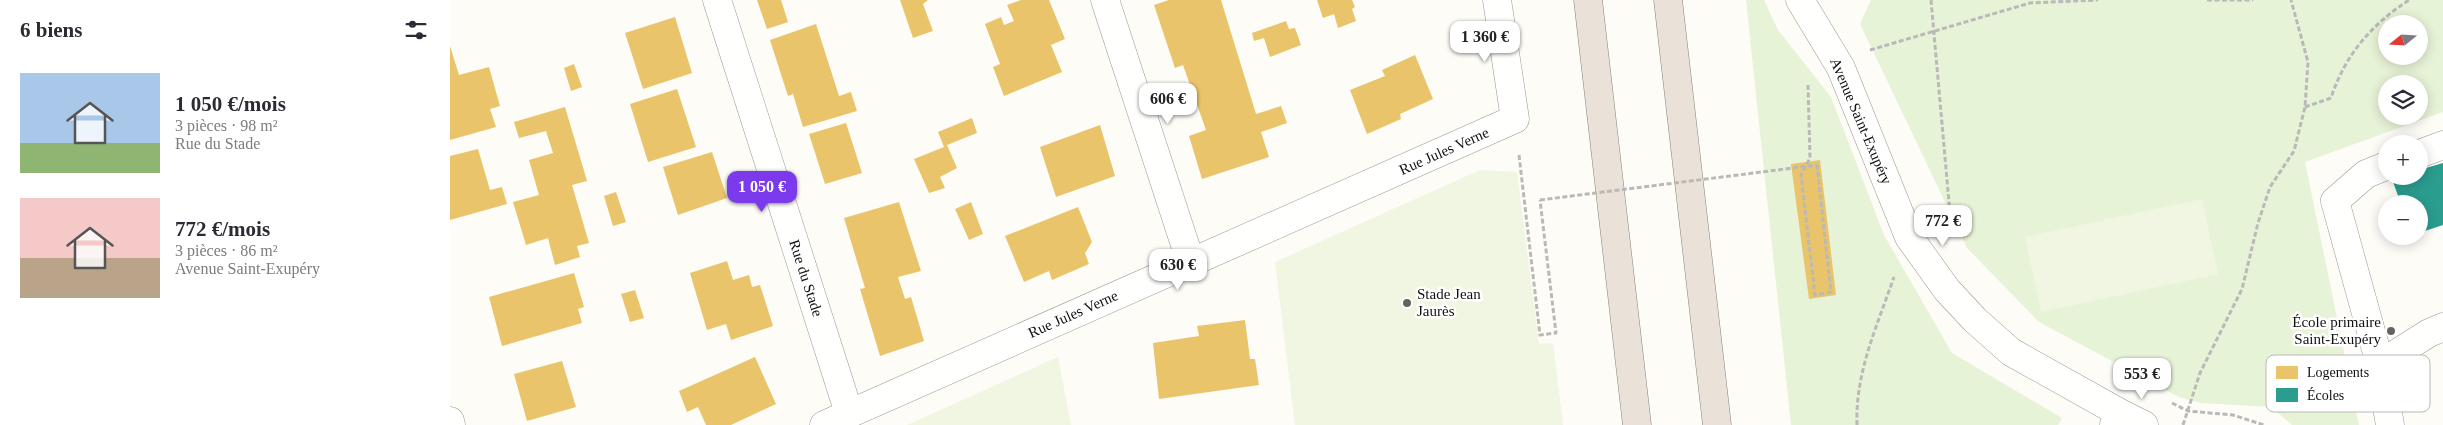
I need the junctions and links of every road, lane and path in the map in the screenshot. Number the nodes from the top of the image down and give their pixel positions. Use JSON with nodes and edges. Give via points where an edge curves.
{"nodes":[{"id":1,"x":717,"y":0,"type":"edge"},
{"id":2,"x":1105,"y":0,"type":"edge"},
{"id":3,"x":1497,"y":0,"type":"edge"},
{"id":4,"x":1588,"y":0,"type":"edge"},
{"id":5,"x":1668,"y":0,"type":"edge"},
{"id":6,"x":1800,"y":0,"type":"edge"},
{"id":7,"x":1931,"y":0,"type":"edge"},
{"id":8,"x":2098,"y":0,"type":"edge"},
{"id":9,"x":2207,"y":0,"type":"edge"},
{"id":10,"x":2253,"y":0,"type":"edge"},
{"id":11,"x":2290,"y":0,"type":"edge"},
{"id":12,"x":2409,"y":0,"type":"edge"},
{"id":13,"x":1934,"y":31,"type":"junction"},
{"id":14,"x":1871,"y":60,"type":"dead end"},
{"id":15,"x":1841,"y":68,"type":"junction"},
{"id":16,"x":2305,"y":107,"type":"junction"},
{"id":17,"x":1515,"y":119,"type":"junction"},
{"id":18,"x":2443,"y":145,"type":"edge"},
{"id":19,"x":2428,"y":151,"type":"edge"},
{"id":20,"x":2378,"y":169,"type":"edge"},
{"id":21,"x":1948,"y":236,"type":"dead end"},
{"id":22,"x":1909,"y":237,"type":"junction"},
{"id":23,"x":1191,"y":262,"type":"junction"},
{"id":24,"x":2443,"y":327,"type":"edge"},
{"id":25,"x":2378,"y":355,"type":"edge"},
{"id":26,"x":2394,"y":355,"type":"edge"},
{"id":27,"x":2171,"y":403,"type":"dead end"},
{"id":28,"x":2188,"y":411,"type":"junction"},
{"id":29,"x":2388,"y":412,"type":"edge"},
{"id":30,"x":849,"y":414,"type":"junction"},
{"id":31,"x":450,"y":421,"type":"edge"},
{"id":32,"x":2126,"y":421,"type":"edge"},
{"id":33,"x":451,"y":425,"type":"edge"},
{"id":34,"x":824,"y":425,"type":"edge"},
{"id":35,"x":1637,"y":425,"type":"edge"},
{"id":36,"x":1717,"y":425,"type":"edge"},
{"id":37,"x":1857,"y":425,"type":"edge"},
{"id":38,"x":2183,"y":425,"type":"edge"},
{"id":39,"x":2264,"y":425,"type":"edge"},
{"id":40,"x":2390,"y":425,"type":"edge"}],
"edges":[{"from":1,"to":30,"type":"street","name":"Rue du Stade"},
{"from":2,"to":23,"type":"street"},
{"from":3,"to":17,"type":"street"},
{"from":4,"to":35,"type":"highway"},
{"from":5,"to":36,"type":"highway"},
{"from":6,"to":15,"type":"street","name":"Avenue Saint-Exupéry"},
{"from":7,"to":13,"type":"path"},
{"from":8,"to":13,"type":"path","via":[[2030,3]]},
{"from":9,"to":10,"type":"path"},
{"from":11,"to":16,"type":"path","via":[[2308,62]]},
{"from":12,"to":16,"type":"path","via":[[2387,14],[2360,41],[2339,74],[2331,98]]},
{"from":13,"to":14,"type":"path","via":[[1868,51]]},
{"from":13,"to":21,"type":"path","via":[[1953,244]]},
{"from":15,"to":17,"type":"path","bridge":true,"via":[[1823,80],[1808,76],[1810,158],[1801,175],[1815,295],[1831,292],[1817,165],[1540,200],[1556,333],[1540,335]]},
{"from":15,"to":22,"type":"street","name":"Avenue Saint-Exupéry"},
{"from":16,"to":28,"type":"path","via":[[2294,151],[2270,187],[2242,289],[2200,374]]},
{"from":17,"to":23,"type":"street","name":"Rue Jules Verne"},
{"from":18,"to":19,"type":"street"},
{"from":20,"to":25,"type":"street","via":[[2366,174],[2335,201]]},
{"from":22,"to":32,"type":"street","name":"Avenue Saint-Exupéry","via":[[1947,290],[2011,352]]},
{"from":22,"to":37,"type":"path","via":[[1865,358],[1856,403]]},
{"from":23,"to":30,"type":"street","name":"Rue Jules Verne"},
{"from":24,"to":26,"type":"street"},
{"from":27,"to":28,"type":"path"},
{"from":28,"to":38,"type":"path"},
{"from":28,"to":39,"type":"path","via":[[2233,415]]},
{"from":29,"to":40,"type":"street"},
{"from":30,"to":34,"type":"street","name":"Rue Jules Verne"},
{"from":31,"to":33,"type":"street"}]}
